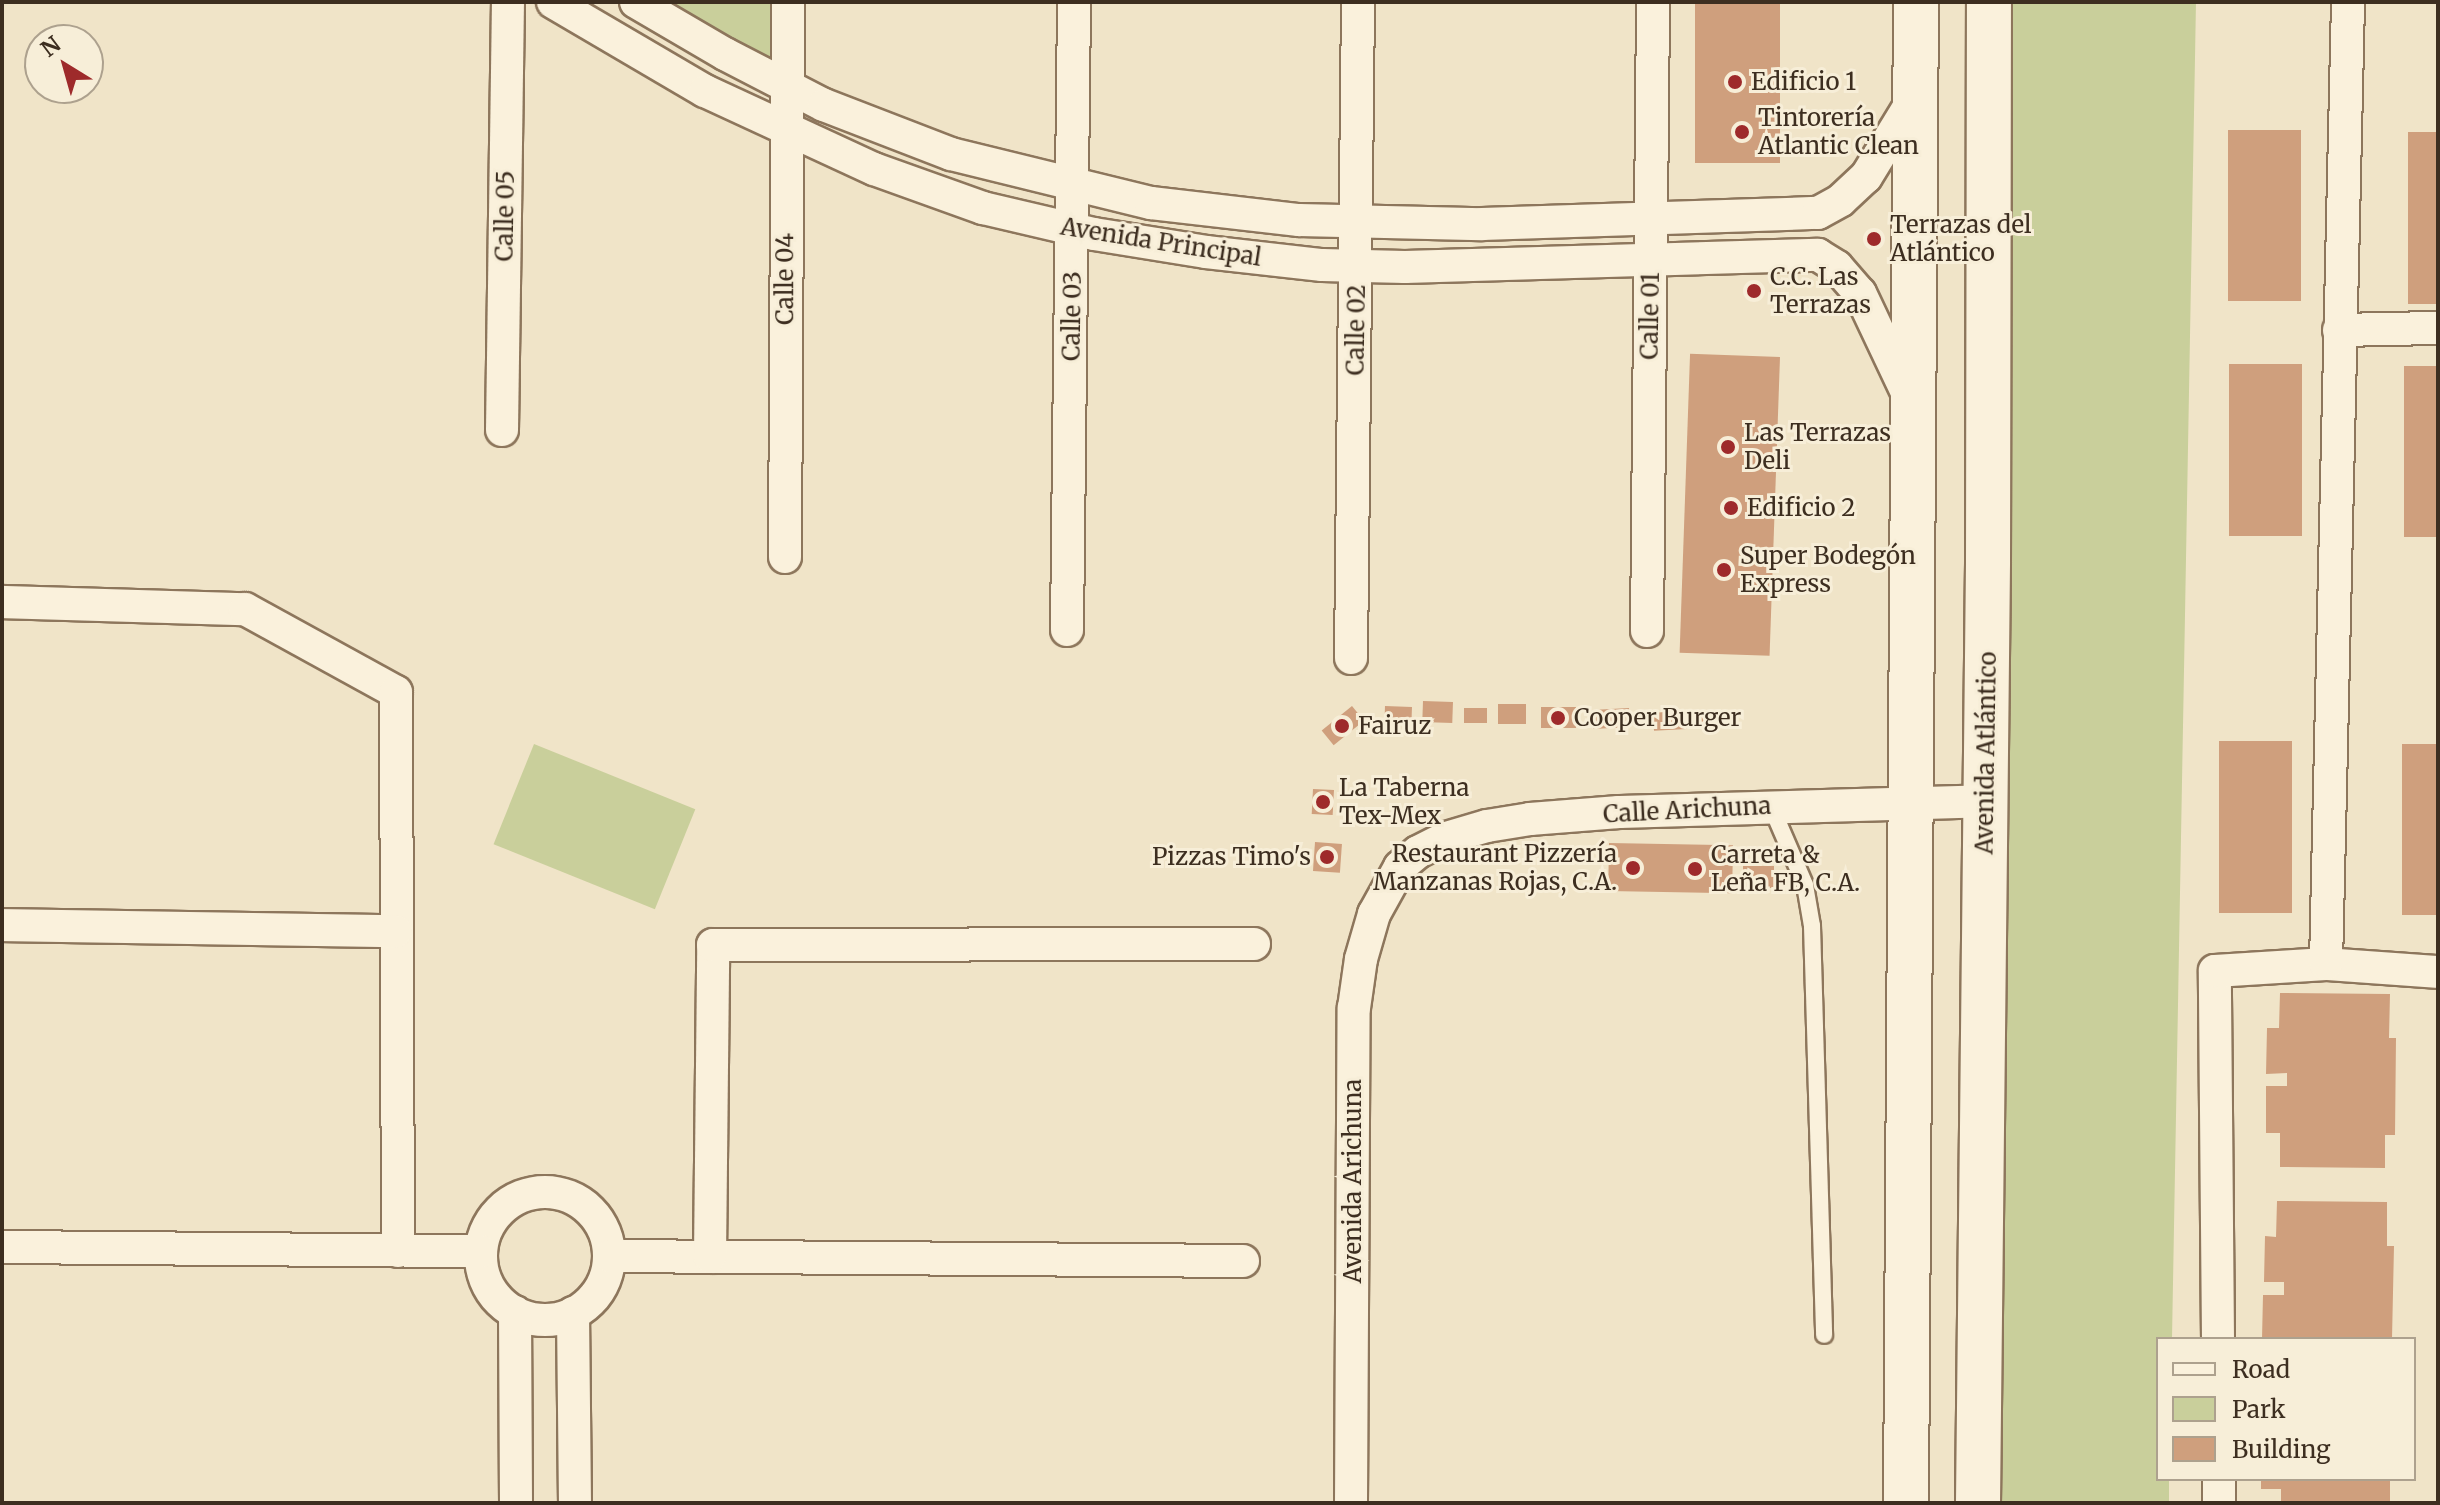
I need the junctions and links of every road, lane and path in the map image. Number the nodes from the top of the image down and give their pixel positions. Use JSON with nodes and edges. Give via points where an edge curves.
{"nodes":[{"id":1,"x":508,"y":2,"type":"edge"},
{"id":2,"x":553,"y":2,"type":"edge"},
{"id":3,"x":636,"y":2,"type":"edge"},
{"id":4,"x":788,"y":2,"type":"edge"},
{"id":5,"x":1074,"y":2,"type":"edge"},
{"id":6,"x":1358,"y":2,"type":"edge"},
{"id":7,"x":1653,"y":2,"type":"edge"},
{"id":8,"x":1916,"y":2,"type":"edge"},
{"id":9,"x":1989,"y":2,"type":"edge"},
{"id":10,"x":2348,"y":2,"type":"edge"},
{"id":11,"x":786,"y":85,"type":"junction"},
{"id":12,"x":1915,"y":97,"type":"junction"},
{"id":13,"x":785,"y":130,"type":"junction"},
{"id":14,"x":1073,"y":186,"type":"junction"},
{"id":15,"x":1652,"y":219,"type":"junction"},
{"id":16,"x":1357,"y":223,"type":"junction"},
{"id":17,"x":1073,"y":229,"type":"junction"},
{"id":18,"x":1651,"y":261,"type":"junction"},
{"id":19,"x":1357,"y":266,"type":"junction"},
{"id":20,"x":2438,"y":328,"type":"edge"},
{"id":21,"x":2339,"y":330,"type":"junction"},
{"id":22,"x":1911,"y":401,"type":"junction"},
{"id":23,"x":502,"y":430,"type":"dead end"},
{"id":24,"x":785,"y":557,"type":"dead end"},
{"id":25,"x":2,"y":602,"type":"edge"},
{"id":26,"x":1067,"y":630,"type":"dead end"},
{"id":27,"x":1647,"y":631,"type":"dead end"},
{"id":28,"x":1351,"y":658,"type":"dead end"},
{"id":29,"x":1909,"y":801,"type":"junction"},
{"id":30,"x":1985,"y":801,"type":"junction"},
{"id":31,"x":1771,"y":806,"type":"junction"},
{"id":32,"x":1400,"y":867,"type":"joint"},
{"id":33,"x":2,"y":925,"type":"edge"},
{"id":34,"x":396,"y":931,"type":"junction"},
{"id":35,"x":1254,"y":944,"type":"dead end"},
{"id":36,"x":2326,"y":964,"type":"junction"},
{"id":37,"x":2438,"y":972,"type":"edge"},
{"id":38,"x":2,"y":1247,"type":"edge"},
{"id":39,"x":398,"y":1251,"type":"junction"},
{"id":40,"x":481,"y":1251,"type":"junction"},
{"id":41,"x":610,"y":1256,"type":"junction"},
{"id":42,"x":710,"y":1257,"type":"junction"},
{"id":43,"x":1243,"y":1261,"type":"dead end"},
{"id":44,"x":515,"y":1312,"type":"junction"},
{"id":45,"x":573,"y":1313,"type":"junction"},
{"id":46,"x":1824,"y":1335,"type":"dead end"},
{"id":47,"x":2218,"y":1337,"type":"edge"},
{"id":48,"x":2219,"y":1481,"type":"edge"},
{"id":49,"x":516,"y":1503,"type":"edge"},
{"id":50,"x":575,"y":1503,"type":"edge"},
{"id":51,"x":1351,"y":1503,"type":"edge"},
{"id":52,"x":1906,"y":1503,"type":"edge"},
{"id":53,"x":1978,"y":1503,"type":"edge"},
{"id":54,"x":2219,"y":1503,"type":"edge"}],
"edges":[{"from":1,"to":23,"type":"street","name":"Calle 05"},
{"from":2,"to":13,"type":"street","name":"Avenida Principal","via":[[662,68]]},
{"from":3,"to":11,"type":"street","name":"Avenida Principal"},
{"from":4,"to":11,"type":"street","name":"Calle 04"},
{"from":5,"to":14,"type":"street","name":"Calle 03"},
{"from":6,"to":16,"type":"street","name":"Calle 02"},
{"from":7,"to":15,"type":"street","name":"Calle 01"},
{"from":8,"to":12,"type":"main road"},
{"from":9,"to":30,"type":"main road","name":"Avenida Atlántico"},
{"from":10,"to":21,"type":"street"},
{"from":11,"to":13,"type":"street","name":"Calle 04"},
{"from":11,"to":14,"type":"street","name":"Avenida Principal","via":[[941,150]]},
{"from":12,"to":15,"type":"street","name":"Avenida Principal","via":[[1866,177],[1818,213]]},
{"from":12,"to":22,"type":"main road"},
{"from":13,"to":17,"type":"street","name":"Avenida Principal","via":[[930,190]]},
{"from":13,"to":24,"type":"street","name":"Calle 04"},
{"from":14,"to":16,"type":"street","name":"Avenida Principal","via":[[1224,213]]},
{"from":14,"to":17,"type":"street","name":"Calle 03"},
{"from":15,"to":16,"type":"street","name":"Avenida Principal"},
{"from":15,"to":18,"type":"street","name":"Calle 01"},
{"from":16,"to":19,"type":"street","name":"Calle 02"},
{"from":17,"to":19,"type":"street","name":"Avenida Principal","via":[[1206,252]]},
{"from":17,"to":26,"type":"street","name":"Calle 03"},
{"from":18,"to":19,"type":"street","name":"Avenida Principal"},
{"from":18,"to":22,"type":"street","name":"Avenida Principal","via":[[1818,255],[1860,293]]},
{"from":18,"to":27,"type":"street","name":"Calle 01"},
{"from":19,"to":28,"type":"street","name":"Calle 02"},
{"from":20,"to":21,"type":"street"},
{"from":21,"to":36,"type":"street"},
{"from":22,"to":29,"type":"main road"},
{"from":25,"to":34,"type":"street","via":[[245,609],[396,692]]},
{"from":29,"to":30,"type":"street","name":"Calle Arichuna"},
{"from":29,"to":31,"type":"street","name":"Calle Arichuna"},
{"from":29,"to":52,"type":"main road"},
{"from":30,"to":53,"type":"main road","name":"Avenida Atlántico"},
{"from":31,"to":32,"type":"street","name":"Calle Arichuna","via":[[1619,812],[1487,826],[1446,838]]},
{"from":31,"to":46,"type":"lane","via":[[1805,885],[1812,926]]},
{"from":32,"to":51,"type":"street","name":"Avenida Arichuna","via":[[1374,914],[1354,1008]]},
{"from":33,"to":34,"type":"street"},
{"from":34,"to":39,"type":"street"},
{"from":35,"to":42,"type":"street","via":[[713,945]]},
{"from":36,"to":37,"type":"street"},
{"from":36,"to":47,"type":"street","via":[[2215,971]]},
{"from":38,"to":39,"type":"street"},
{"from":39,"to":40,"type":"street"},
{"from":40,"to":41,"type":"street","via":[[487,1230],[517,1199],[558,1193],[578,1200],[594,1214],[605,1231]]},
{"from":40,"to":44,"type":"street","via":[[491,1290]]},
{"from":41,"to":42,"type":"street"},
{"from":41,"to":45,"type":"street","via":[[598,1291]]},
{"from":42,"to":43,"type":"street"},
{"from":44,"to":45,"type":"street","via":[[545,1320]]},
{"from":44,"to":49,"type":"street"},
{"from":45,"to":50,"type":"street"},
{"from":48,"to":54,"type":"street"}]}
